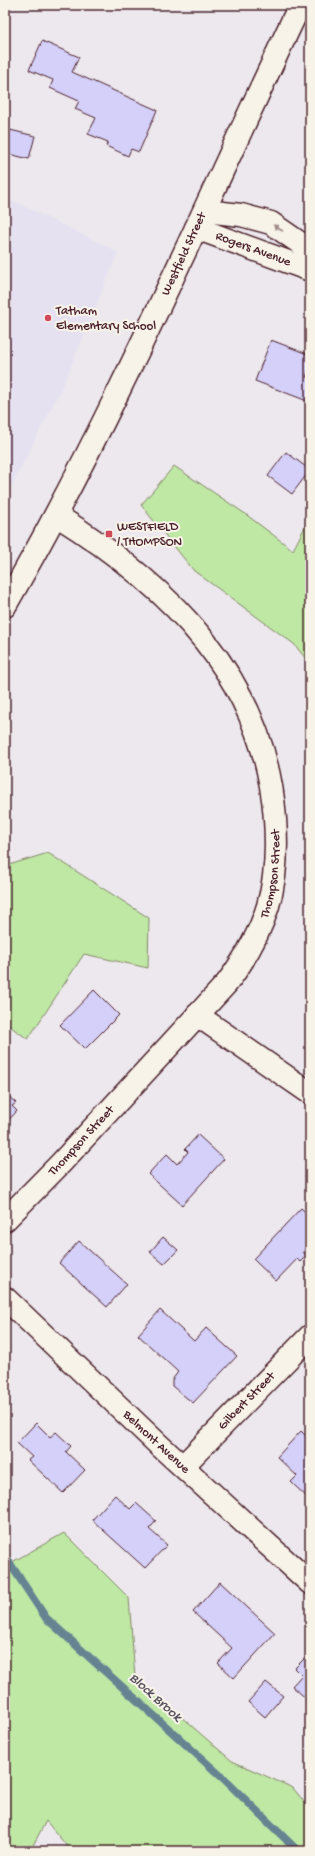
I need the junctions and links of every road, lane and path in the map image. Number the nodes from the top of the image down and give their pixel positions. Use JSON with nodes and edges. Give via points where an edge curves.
{"nodes":[{"id":1,"x":300,"y":5,"type":"edge"},
{"id":2,"x":201,"y":219,"type":"junction"},
{"id":3,"x":310,"y":250,"type":"edge"},
{"id":4,"x":310,"y":270,"type":"edge"},
{"id":5,"x":56,"y":515,"type":"junction"},
{"id":6,"x":5,"y":606,"type":"edge"},
{"id":7,"x":197,"y":1015,"type":"junction"},
{"id":8,"x":310,"y":1093,"type":"edge"},
{"id":9,"x":5,"y":1220,"type":"edge"},
{"id":10,"x":5,"y":1298,"type":"edge"},
{"id":11,"x":310,"y":1336,"type":"edge"},
{"id":12,"x":183,"y":1466,"type":"junction"},
{"id":13,"x":310,"y":1583,"type":"edge"}],
"edges":[{"from":1,"to":2,"type":"street","name":"Westfield Street"},
{"from":3,"to":2,"type":"street","name":"Rogers Avenue","one_way":true,"via":[[271,224],[241,215]]},
{"from":2,"to":4,"type":"street","name":"Rogers Avenue"},
{"from":2,"to":5,"type":"street","name":"Westfield Street","via":[[102,426]]},
{"from":5,"to":6,"type":"street","name":"Westfield Street"},
{"from":5,"to":7,"type":"street","name":"Thompson Street","via":[[147,580],[187,620],[216,656],[241,694],[266,756],[276,828],[269,906],[263,925],[244,961]]},
{"from":7,"to":8,"type":"street"},
{"from":7,"to":9,"type":"street","name":"Thompson Street"},
{"from":10,"to":12,"type":"street","name":"Belmont Avenue"},
{"from":11,"to":12,"type":"street","name":"Gilbert Street"},
{"from":12,"to":13,"type":"street","name":"Belmont Avenue"}]}
